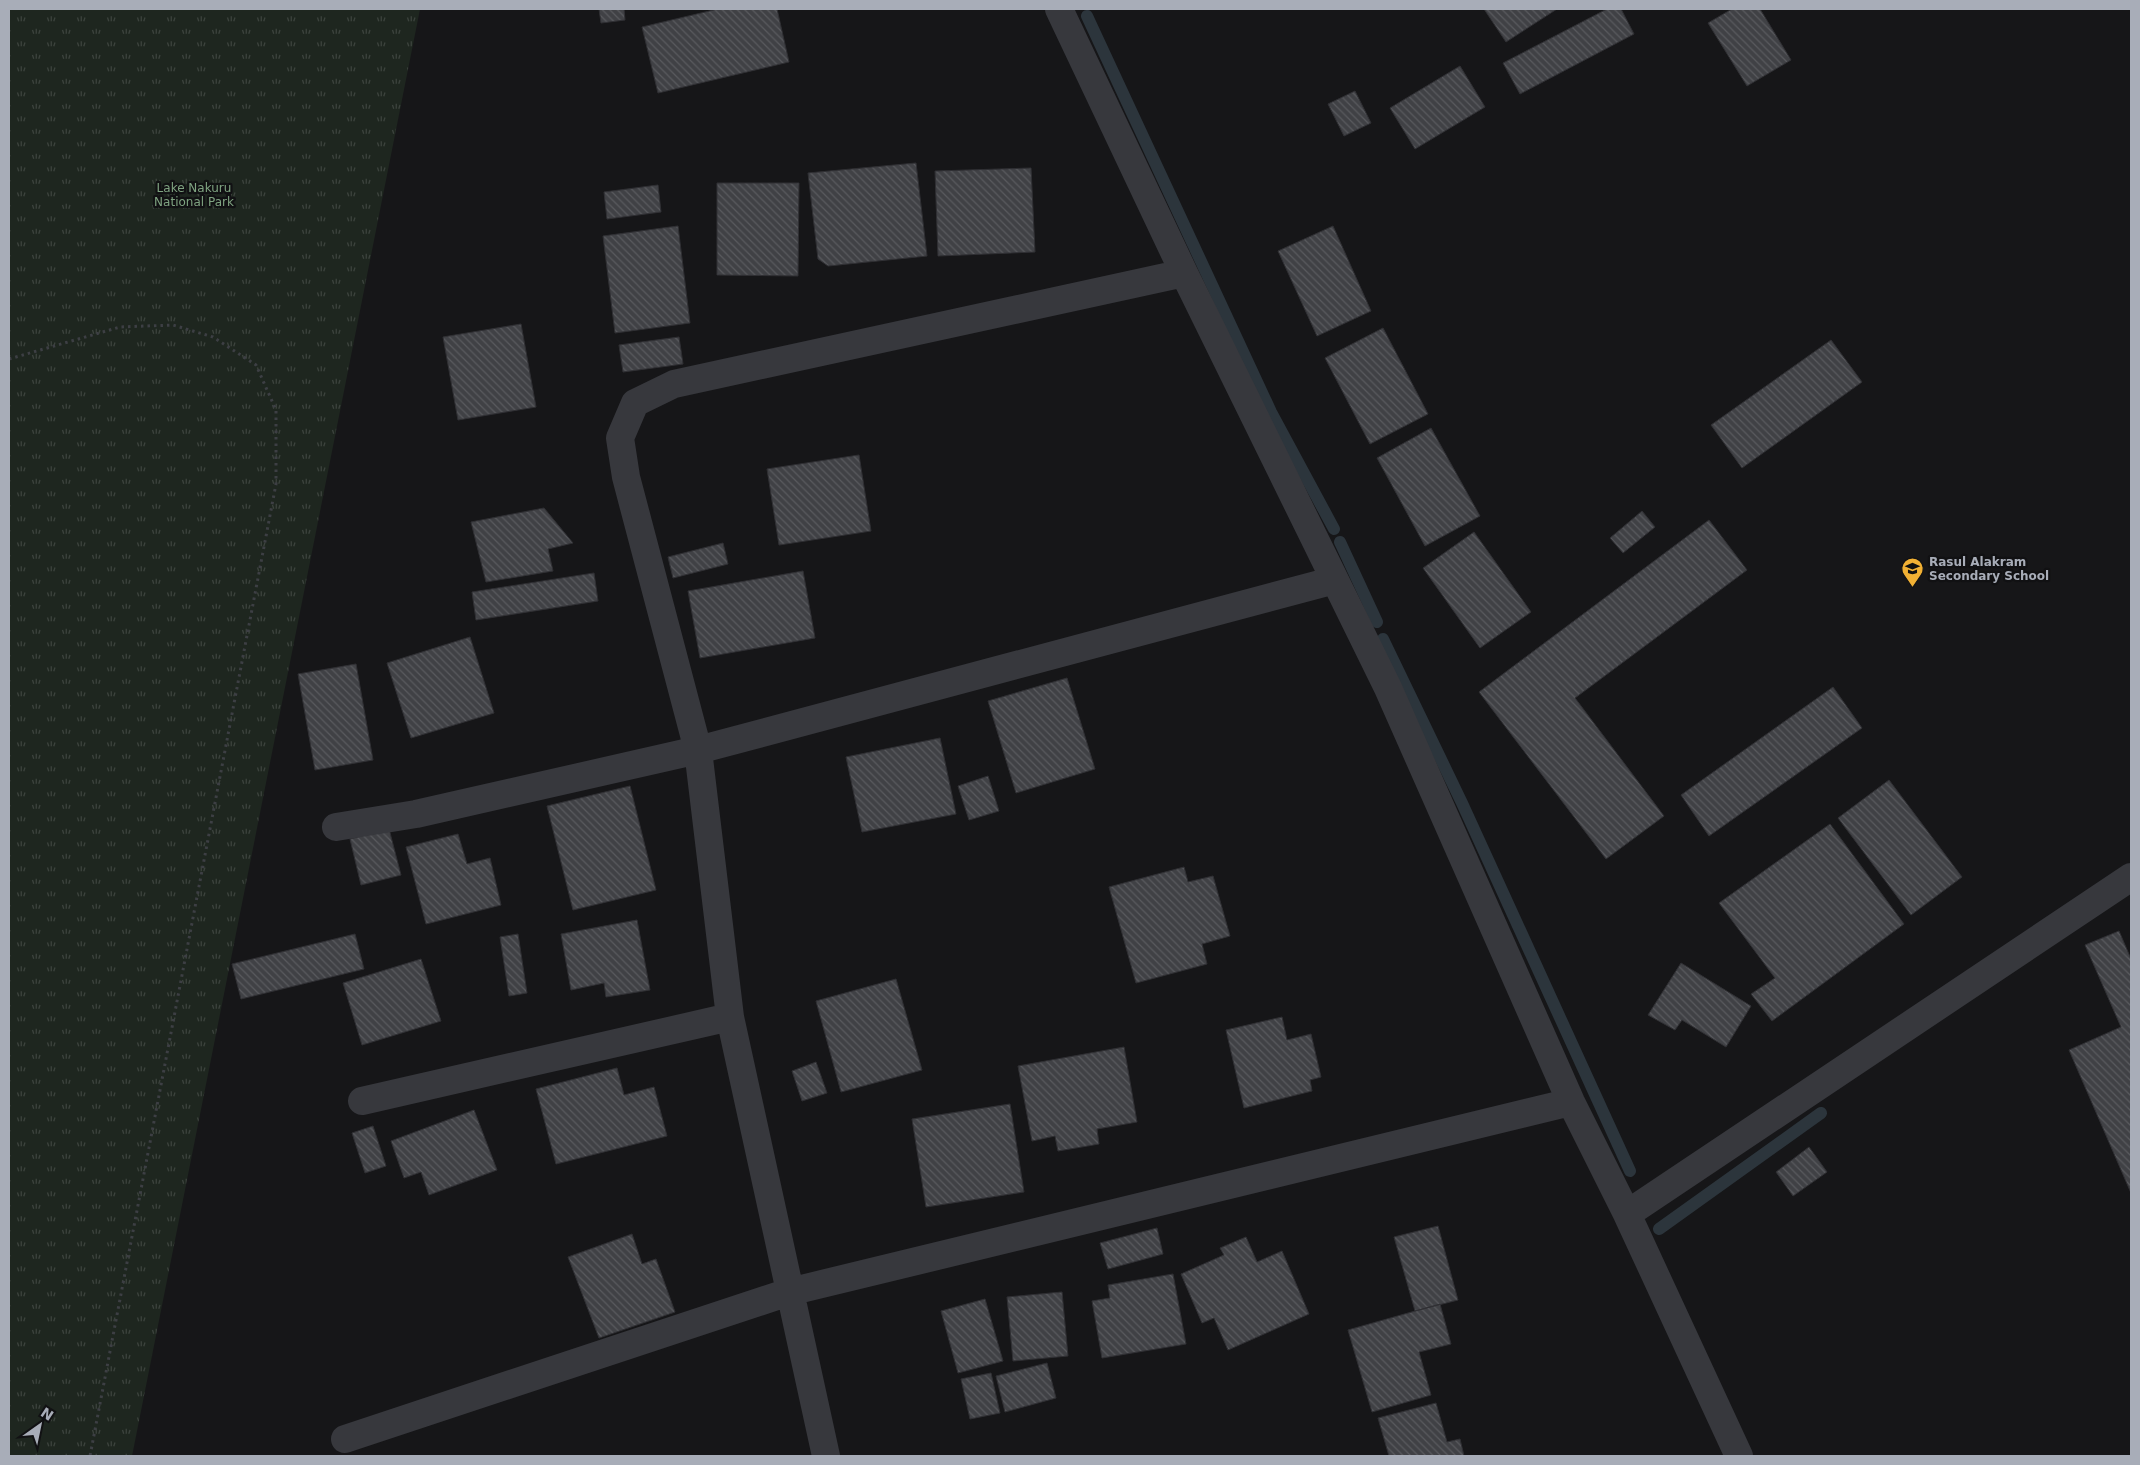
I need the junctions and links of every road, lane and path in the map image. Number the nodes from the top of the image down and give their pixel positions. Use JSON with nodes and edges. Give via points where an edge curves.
{"nodes":[{"id":1,"x":1059,"y":9,"type":"edge"},
{"id":2,"x":1184,"y":273,"type":"junction"},
{"id":3,"x":9,"y":359,"type":"edge"},
{"id":4,"x":1335,"y":580,"type":"junction"},
{"id":5,"x":698,"y":750,"type":"junction"},
{"id":6,"x":336,"y":828,"type":"dead end"},
{"id":7,"x":2131,"y":878,"type":"edge"},
{"id":8,"x":730,"y":1017,"type":"junction"},
{"id":9,"x":362,"y":1101,"type":"dead end"},
{"id":10,"x":1571,"y":1102,"type":"junction"},
{"id":11,"x":1627,"y":1214,"type":"junction"},
{"id":12,"x":789,"y":1292,"type":"junction"},
{"id":13,"x":345,"y":1439,"type":"dead end"},
{"id":14,"x":90,"y":1456,"type":"edge"},
{"id":15,"x":826,"y":1456,"type":"edge"},
{"id":16,"x":1739,"y":1456,"type":"edge"}],
"edges":[{"from":1,"to":2,"type":"street"},
{"from":2,"to":4,"type":"street"},
{"from":2,"to":5,"type":"street","via":[[674,384],[635,403],[620,438],[626,477]]},
{"from":3,"to":14,"type":"path","via":[[120,327],[173,325],[213,337],[256,365],[276,410],[276,484]]},
{"from":4,"to":5,"type":"street"},
{"from":4,"to":10,"type":"street","via":[[1388,688]]},
{"from":5,"to":6,"type":"street","via":[[416,814]]},
{"from":5,"to":8,"type":"street"},
{"from":7,"to":11,"type":"street"},
{"from":8,"to":9,"type":"street"},
{"from":8,"to":12,"type":"street"},
{"from":10,"to":11,"type":"street"},
{"from":10,"to":12,"type":"street"},
{"from":11,"to":16,"type":"street"},
{"from":12,"to":13,"type":"street"},
{"from":12,"to":15,"type":"street"}]}
